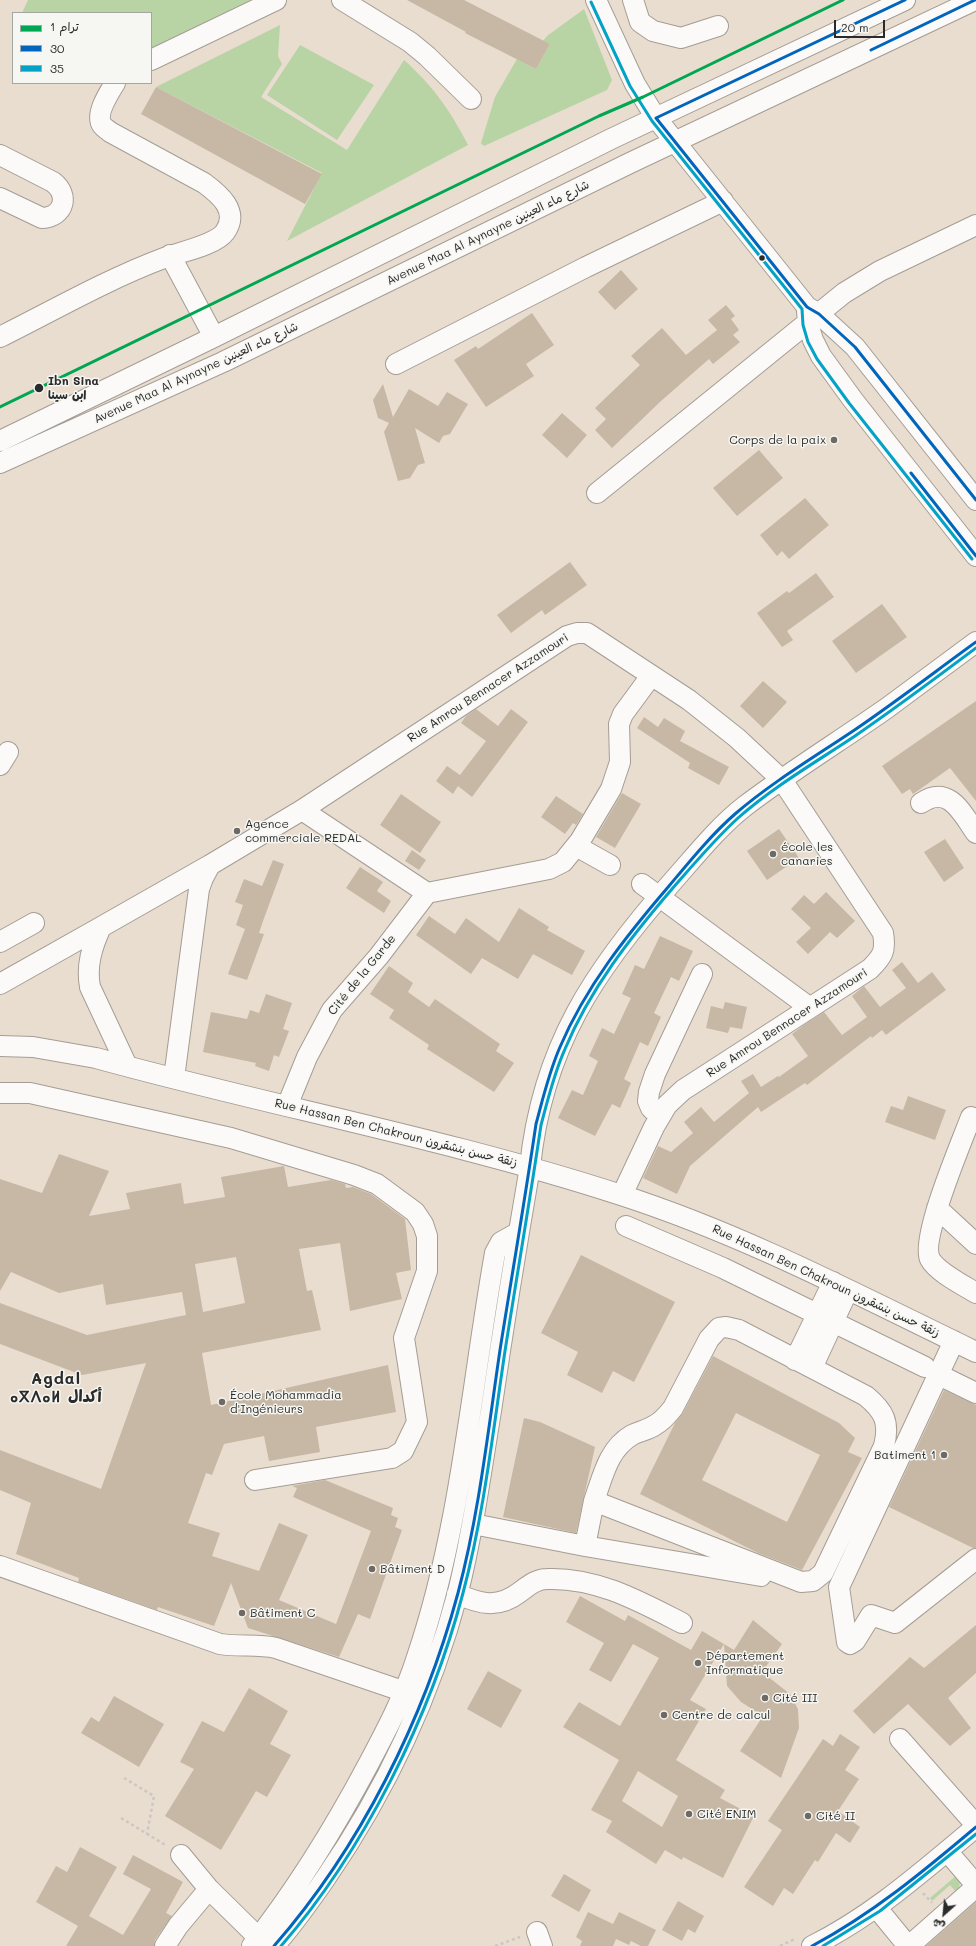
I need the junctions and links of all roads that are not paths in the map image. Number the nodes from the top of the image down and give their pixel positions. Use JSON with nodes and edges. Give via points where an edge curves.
{"nodes":[{"id":1,"x":276,"y":0,"type":"edge"},
{"id":2,"x":342,"y":0,"type":"edge"},
{"id":3,"x":596,"y":0,"type":"edge"},
{"id":4,"x":633,"y":0,"type":"edge"},
{"id":5,"x":905,"y":0,"type":"edge"},
{"id":6,"x":975,"y":0,"type":"edge"},
{"id":7,"x":640,"y":22,"type":"junction"},
{"id":8,"x":718,"y":26,"type":"dead end"},
{"id":9,"x":615,"y":40,"type":"junction"},
{"id":10,"x":152,"y":60,"type":"edge"},
{"id":11,"x":115,"y":84,"type":"edge"},
{"id":12,"x":471,"y":99,"type":"dead end"},
{"id":13,"x":656,"y":118,"type":"junction"},
{"id":14,"x":675,"y":142,"type":"junction"},
{"id":15,"x":0,"y":155,"type":"edge"},
{"id":16,"x":0,"y":198,"type":"edge"},
{"id":17,"x":723,"y":201,"type":"junction"},
{"id":18,"x":976,"y":225,"type":"edge"},
{"id":19,"x":170,"y":255,"type":"junction"},
{"id":20,"x":811,"y":315,"type":"junction"},
{"id":21,"x":0,"y":337,"type":"edge"},
{"id":22,"x":214,"y":337,"type":"junction"},
{"id":23,"x":396,"y":364,"type":"dead end"},
{"id":24,"x":0,"y":441,"type":"edge"},
{"id":25,"x":0,"y":463,"type":"edge"},
{"id":26,"x":597,"y":493,"type":"dead end"},
{"id":27,"x":976,"y":500,"type":"edge"},
{"id":28,"x":976,"y":556,"type":"edge"},
{"id":29,"x":976,"y":642,"type":"edge"},
{"id":30,"x":651,"y":676,"type":"junction"},
{"id":31,"x":782,"y":780,"type":"junction"},
{"id":32,"x":921,"y":802,"type":"dead end"},
{"id":33,"x":302,"y":810,"type":"junction"},
{"id":34,"x":976,"y":833,"type":"edge"},
{"id":35,"x":576,"y":846,"type":"junction"},
{"id":36,"x":610,"y":864,"type":"dead end"},
{"id":37,"x":210,"y":865,"type":"junction"},
{"id":38,"x":642,"y":884,"type":"dead end"},
{"id":39,"x":427,"y":893,"type":"junction"},
{"id":40,"x":659,"y":897,"type":"junction"},
{"id":41,"x":34,"y":923,"type":"dead end"},
{"id":42,"x":101,"y":927,"type":"junction"},
{"id":43,"x":0,"y":942,"type":"edge"},
{"id":44,"x":702,"y":974,"type":"dead end"},
{"id":45,"x":0,"y":984,"type":"edge"},
{"id":46,"x":809,"y":1007,"type":"junction"},
{"id":47,"x":0,"y":1046,"type":"edge"},
{"id":48,"x":127,"y":1066,"type":"junction"},
{"id":49,"x":174,"y":1078,"type":"junction"},
{"id":50,"x":0,"y":1093,"type":"edge"},
{"id":51,"x":287,"y":1106,"type":"junction"},
{"id":52,"x":660,"y":1117,"type":"junction"},
{"id":53,"x":971,"y":1117,"type":"dead end"},
{"id":54,"x":530,"y":1167,"type":"junction"},
{"id":55,"x":622,"y":1195,"type":"junction"},
{"id":56,"x":937,"y":1208,"type":"junction"},
{"id":57,"x":666,"y":1210,"type":"junction"},
{"id":58,"x":626,"y":1226,"type":"dead end"},
{"id":59,"x":519,"y":1232,"type":"junction"},
{"id":60,"x":654,"y":1238,"type":"junction"},
{"id":61,"x":976,"y":1244,"type":"edge"},
{"id":62,"x":840,"y":1286,"type":"junction"},
{"id":63,"x":976,"y":1293,"type":"edge"},
{"id":64,"x":825,"y":1318,"type":"junction"},
{"id":65,"x":954,"y":1341,"type":"junction"},
{"id":66,"x":976,"y":1352,"type":"edge"},
{"id":67,"x":803,"y":1364,"type":"junction"},
{"id":68,"x":931,"y":1371,"type":"junction"},
{"id":69,"x":976,"y":1393,"type":"edge"},
{"id":70,"x":255,"y":1480,"type":"dead end"},
{"id":71,"x":594,"y":1501,"type":"junction"},
{"id":72,"x":473,"y":1524,"type":"junction"},
{"id":73,"x":585,"y":1546,"type":"junction"},
{"id":74,"x":976,"y":1559,"type":"edge"},
{"id":75,"x":0,"y":1566,"type":"edge"},
{"id":76,"x":801,"y":1582,"type":"junction"},
{"id":77,"x":457,"y":1594,"type":"junction"},
{"id":78,"x":682,"y":1623,"type":"dead end"},
{"id":79,"x":414,"y":1695,"type":"junction"},
{"id":80,"x":900,"y":1739,"type":"dead end"},
{"id":81,"x":976,"y":1826,"type":"edge"},
{"id":82,"x":947,"y":1851,"type":"junction"},
{"id":83,"x":181,"y":1855,"type":"road end"},
{"id":84,"x":976,"y":1886,"type":"edge"},
{"id":85,"x":209,"y":1889,"type":"junction"},
{"id":86,"x":876,"y":1907,"type":"junction"},
{"id":87,"x":263,"y":1944,"type":"edge"},
{"id":88,"x":165,"y":1946,"type":"edge"},
{"id":89,"x":812,"y":1946,"type":"edge"},
{"id":90,"x":908,"y":1946,"type":"edge"}],
"edges":[{"from":1,"to":10,"type":"street"},
{"from":2,"to":12,"type":"street","via":[[410,42]]},
{"from":3,"to":9,"type":"street"},
{"from":4,"to":7,"type":"street"},
{"from":5,"to":13,"type":"street","name":"Avenue Maa Al Aynayne شارع ماء العينين"},
{"from":6,"to":14,"type":"street","name":"Avenue Maa Al Aynayne شارع ماء العينين"},
{"from":7,"to":8,"type":"street","via":[[653,31],[681,38]]},
{"from":7,"to":9,"type":"street"},
{"from":9,"to":13,"type":"street","via":[[635,84]]},
{"from":11,"to":19,"type":"street","via":[[102,110],[102,125],[110,132],[204,183],[217,192],[230,212],[230,222],[224,233],[212,241]]},
{"from":13,"to":14,"type":"street"},
{"from":13,"to":22,"type":"street","name":"Avenue Maa Al Aynayne شارع ماء العينين"},
{"from":14,"to":17,"type":"street"},
{"from":14,"to":25,"type":"street","name":"Avenue Maa Al Aynayne شارع ماء العينين","via":[[223,362]]},
{"from":15,"to":16,"type":"street","via":[[54,182],[59,186],[64,198],[60,211],[42,218]]},
{"from":17,"to":20,"type":"street"},
{"from":17,"to":23,"type":"street"},
{"from":18,"to":20,"type":"street","via":[[880,271]]},
{"from":19,"to":21,"type":"street","via":[[142,266]]},
{"from":19,"to":22,"type":"street"},
{"from":20,"to":26,"type":"street"},
{"from":20,"to":27,"type":"street","via":[[855,347]]},
{"from":20,"to":28,"type":"street","via":[[813,340],[821,356]]},
{"from":22,"to":24,"type":"street","name":"Avenue Maa Al Aynayne شارع ماء العينين"},
{"from":29,"to":31,"type":"street"},
{"from":30,"to":31,"type":"street","name":"Rue Amrou Bennacer Azzamouri","via":[[695,704],[737,738]]},
{"from":30,"to":33,"type":"street","name":"Rue Amrou Bennacer Azzamouri","via":[[594,637],[577,632]]},
{"from":30,"to":35,"type":"street","via":[[623,714],[619,724],[620,762],[617,775]]},
{"from":31,"to":40,"type":"street","via":[[744,807]]},
{"from":31,"to":46,"type":"street","name":"Rue Amrou Bennacer Azzamouri","via":[[883,932],[885,946],[881,958],[870,969]]},
{"from":32,"to":34,"type":"street","via":[[930,796],[947,798],[958,806]]},
{"from":33,"to":37,"type":"street","name":"Rue Amrou Bennacer Azzamouri"},
{"from":33,"to":39,"type":"street"},
{"from":35,"to":36,"type":"street"},
{"from":35,"to":39,"type":"street","via":[[564,862],[549,869]]},
{"from":37,"to":42,"type":"street","name":"Rue Amrou Bennacer Azzamouri"},
{"from":37,"to":49,"type":"street","via":[[199,889]]},
{"from":38,"to":40,"type":"street"},
{"from":39,"to":51,"type":"street","name":"Cité de la Garde","via":[[379,956],[332,1010],[307,1057]]},
{"from":40,"to":46,"type":"street"},
{"from":40,"to":54,"type":"street","via":[[593,984],[561,1041],[540,1103]]},
{"from":41,"to":43,"type":"street"},
{"from":42,"to":45,"type":"street","name":"Rue Amrou Bennacer Azzamouri"},
{"from":42,"to":48,"type":"street","via":[[92,947],[88,974],[95,999]]},
{"from":44,"to":52,"type":"street","via":[[649,1092],[648,1101],[651,1108]]},
{"from":46,"to":52,"type":"street","name":"Rue Amrou Bennacer Azzamouri","via":[[683,1090],[667,1105]]},
{"from":47,"to":48,"type":"street","name":"Rue Hassan Ben Chakroun زنقة حسن بنشقرون","via":[[33,1047],[65,1052]]},
{"from":48,"to":49,"type":"street","name":"Rue Hassan Ben Chakroun زنقة حسن بنشقرون"},
{"from":49,"to":51,"type":"street","name":"Rue Hassan Ben Chakroun زنقة حسن بنشقرون"},
{"from":50,"to":70,"type":"street","via":[[30,1093],[231,1138],[354,1175],[377,1184],[415,1212],[423,1224],[427,1236],[427,1271],[404,1338],[417,1422],[402,1451],[392,1458]]},
{"from":51,"to":54,"type":"street","name":"Rue Hassan Ben Chakroun زنقة حسن بنشقرون"},
{"from":52,"to":55,"type":"street","name":"Rue Amrou Bennacer Azzamouri"},
{"from":53,"to":56,"type":"street"},
{"from":54,"to":55,"type":"street","name":"Rue Hassan Ben Chakroun زنقة حسن بنشقرون"},
{"from":54,"to":59,"type":"street"},
{"from":55,"to":57,"type":"street","name":"Rue Hassan Ben Chakroun زنقة حسن بنشقرون"},
{"from":56,"to":61,"type":"street"},
{"from":56,"to":63,"type":"street","via":[[928,1249],[930,1259],[952,1279]]},
{"from":57,"to":60,"type":"street"},
{"from":57,"to":62,"type":"street","name":"Rue Hassan Ben Chakroun زنقة حسن بنشقرون","via":[[754,1245]]},
{"from":58,"to":60,"type":"street"},
{"from":59,"to":72,"type":"street"},
{"from":59,"to":79,"type":"street","via":[[501,1242],[495,1253],[454,1512],[418,1656]]},
{"from":60,"to":64,"type":"street","via":[[723,1268]]},
{"from":62,"to":64,"type":"street"},
{"from":62,"to":65,"type":"street","name":"Rue Hassan Ben Chakroun زنقة حسن بنشقرون"},
{"from":64,"to":67,"type":"street"},
{"from":64,"to":68,"type":"street"},
{"from":65,"to":66,"type":"street","name":"Rue Hassan Ben Chakroun زنقة حسن بنشقرون"},
{"from":65,"to":68,"type":"street"},
{"from":67,"to":71,"type":"street","via":[[733,1328],[720,1328],[706,1343],[670,1413],[655,1426],[633,1435],[614,1451]]},
{"from":67,"to":76,"type":"street","via":[[866,1396],[880,1408],[885,1418],[887,1434],[884,1446],[823,1573],[813,1581]]},
{"from":68,"to":69,"type":"street"},
{"from":68,"to":74,"type":"street","via":[[839,1587],[847,1642],[850,1644],[855,1641],[871,1615],[895,1623]]},
{"from":71,"to":73,"type":"street"},
{"from":71,"to":76,"type":"street"},
{"from":72,"to":73,"type":"street"},
{"from":72,"to":77,"type":"street"},
{"from":73,"to":76,"type":"street"},
{"from":75,"to":79,"type":"street","via":[[220,1644],[276,1648]]},
{"from":77,"to":78,"type":"street","via":[[486,1604],[510,1599],[538,1580],[589,1582],[628,1596]]},
{"from":77,"to":79,"type":"street","via":[[441,1650]]},
{"from":79,"to":87,"type":"street","via":[[388,1773],[345,1850],[309,1901]]},
{"from":80,"to":81,"type":"street"},
{"from":81,"to":82,"type":"street"},
{"from":82,"to":84,"type":"street"},
{"from":82,"to":86,"type":"street"},
{"from":83,"to":85,"type":"street"},
{"from":84,"to":90,"type":"street"},
{"from":85,"to":87,"type":"street"},
{"from":85,"to":88,"type":"street"},
{"from":86,"to":89,"type":"street","via":[[836,1934]]},
{"from":86,"to":90,"type":"street"}]}
